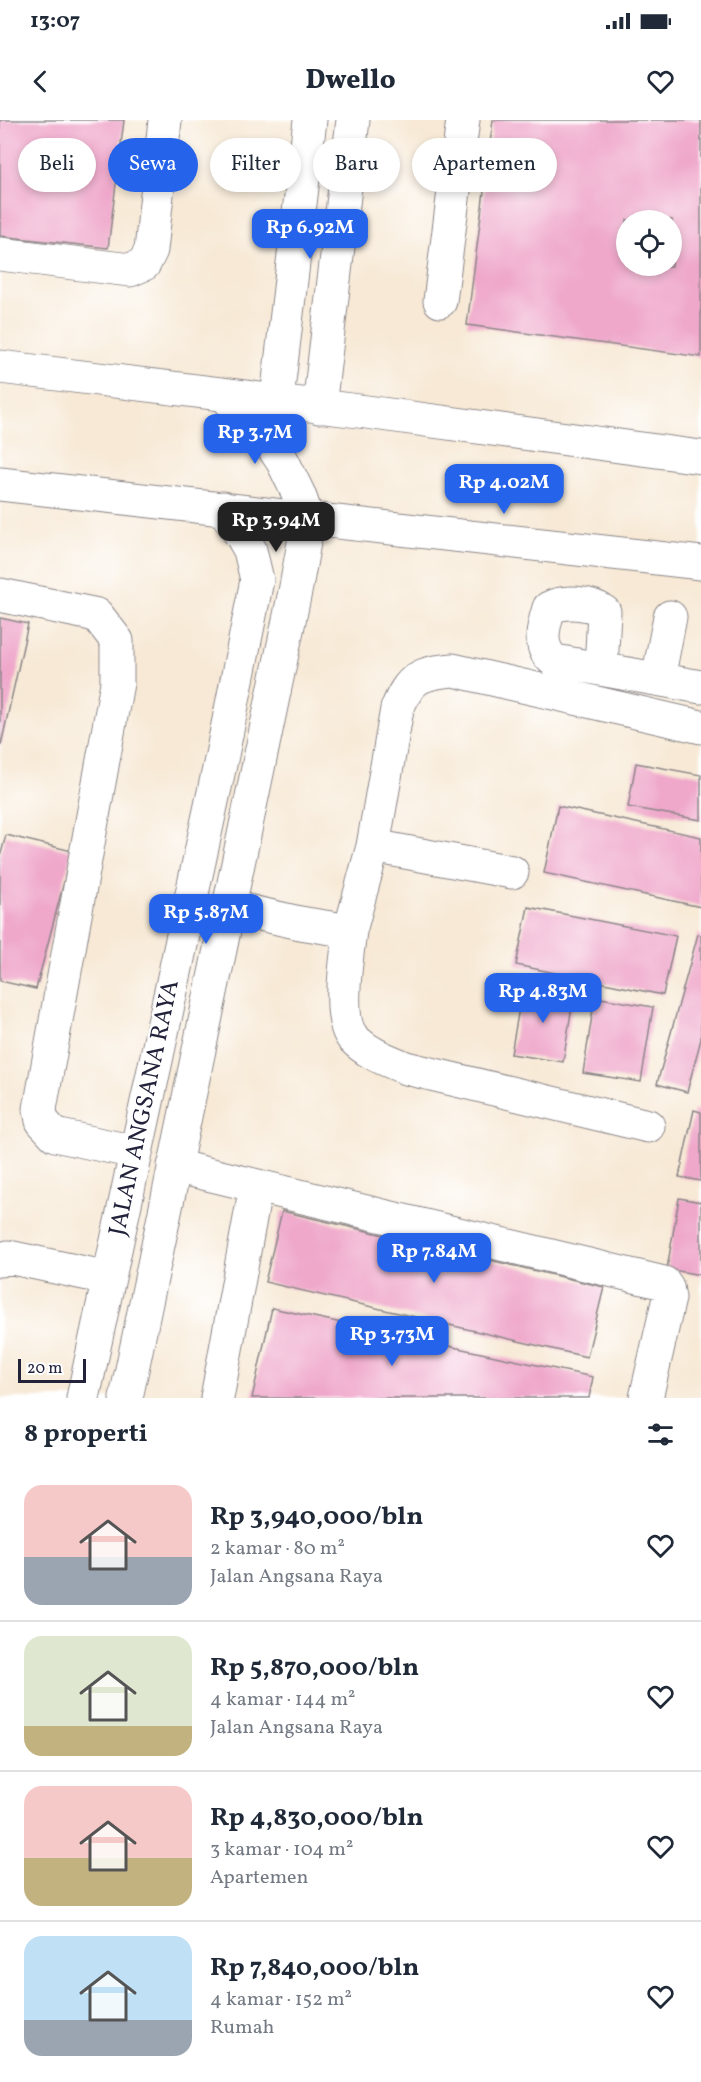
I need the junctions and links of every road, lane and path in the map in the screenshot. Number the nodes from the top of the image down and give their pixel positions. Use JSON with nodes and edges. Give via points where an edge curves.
{"nodes":[{"id":1,"x":165,"y":120,"type":"edge"},
{"id":2,"x":310,"y":120,"type":"edge"},
{"id":3,"x":353,"y":120,"type":"edge"},
{"id":4,"x":463,"y":120,"type":"edge"},
{"id":5,"x":0,"y":254,"type":"edge"},
{"id":6,"x":440,"y":301,"type":"dead end"},
{"id":7,"x":0,"y":367,"type":"edge"},
{"id":8,"x":225,"y":396,"type":"junction"},
{"id":9,"x":278,"y":401,"type":"junction"},
{"id":10,"x":319,"y":407,"type":"junction"},
{"id":11,"x":701,"y":457,"type":"edge"},
{"id":12,"x":0,"y":484,"type":"edge"},
{"id":13,"x":223,"y":508,"type":"junction"},
{"id":14,"x":306,"y":519,"type":"junction"},
{"id":15,"x":348,"y":524,"type":"junction"},
{"id":16,"x":701,"y":562,"type":"edge"},
{"id":17,"x":0,"y":595,"type":"edge"},
{"id":18,"x":670,"y":617,"type":"dead end"},
{"id":19,"x":601,"y":669,"type":"dead end"},
{"id":20,"x":658,"y":679,"type":"junction"},
{"id":21,"x":701,"y":687,"type":"edge"},
{"id":22,"x":701,"y":727,"type":"edge"},
{"id":23,"x":373,"y":846,"type":"junction"},
{"id":24,"x":512,"y":872,"type":"dead end"},
{"id":25,"x":229,"y":907,"type":"junction"},
{"id":26,"x":350,"y":931,"type":"junction"},
{"id":27,"x":648,"y":1126,"type":"dead end"},
{"id":28,"x":135,"y":1152,"type":"junction"},
{"id":29,"x":174,"y":1166,"type":"junction"},
{"id":30,"x":256,"y":1186,"type":"junction"},
{"id":31,"x":0,"y":1260,"type":"edge"},
{"id":32,"x":108,"y":1278,"type":"junction"},
{"id":33,"x":83,"y":1398,"type":"edge"},
{"id":34,"x":126,"y":1398,"type":"edge"},
{"id":35,"x":216,"y":1398,"type":"edge"},
{"id":36,"x":646,"y":1398,"type":"edge"}],
"edges":[{"from":1,"to":5,"type":"street","via":[[151,250],[144,264],[130,270]]},
{"from":2,"to":9,"type":"street"},
{"from":3,"to":10,"type":"street"},
{"from":4,"to":6,"type":"street"},
{"from":7,"to":8,"type":"street"},
{"from":8,"to":9,"type":"street"},
{"from":8,"to":14,"type":"street","via":[[276,451],[294,484]]},
{"from":9,"to":10,"type":"street"},
{"from":9,"to":15,"type":"street","via":[[282,438],[297,472],[324,506]]},
{"from":10,"to":11,"type":"street"},
{"from":12,"to":13,"type":"street"},
{"from":13,"to":14,"type":"street"},
{"from":13,"to":28,"type":"street","name":"JALAN ANGSANA RAYA","via":[[249,550],[256,580]]},
{"from":14,"to":15,"type":"street"},
{"from":14,"to":25,"type":"street","name":"JALAN ANGSANA RAYA","via":[[296,587]]},
{"from":15,"to":16,"type":"street"},
{"from":17,"to":28,"type":"street","via":[[97,615],[117,641],[117,683],[40,1109],[42,1121],[55,1135]]},
{"from":18,"to":20,"type":"street"},
{"from":19,"to":20,"type":"street"},
{"from":20,"to":21,"type":"street"},
{"from":22,"to":23,"type":"street","via":[[453,670],[429,672],[417,679],[397,709]]},
{"from":23,"to":24,"type":"street"},
{"from":23,"to":26,"type":"street"},
{"from":25,"to":26,"type":"street"},
{"from":25,"to":29,"type":"street","name":"JALAN ANGSANA RAYA"},
{"from":26,"to":27,"type":"street","via":[[344,1014],[352,1036],[379,1057],[406,1068]]},
{"from":28,"to":32,"type":"street","name":"JALAN ANGSANA RAYA"},
{"from":29,"to":30,"type":"street"},
{"from":29,"to":34,"type":"street","name":"JALAN ANGSANA RAYA"},
{"from":30,"to":35,"type":"street"},
{"from":30,"to":36,"type":"street","via":[[664,1283],[669,1298]]},
{"from":31,"to":32,"type":"street","via":[[8,1257]]},
{"from":32,"to":33,"type":"street","name":"JALAN ANGSANA RAYA"}]}
